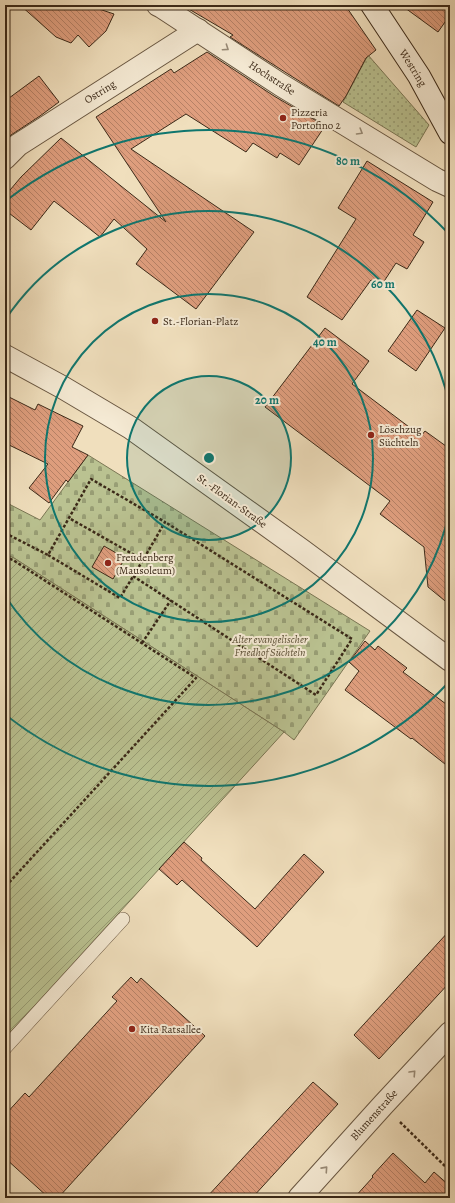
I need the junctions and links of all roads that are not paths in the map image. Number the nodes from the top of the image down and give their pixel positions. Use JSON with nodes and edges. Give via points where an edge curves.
{"nodes":[{"id":1,"x":158,"y":5,"type":"edge"},
{"id":2,"x":372,"y":5,"type":"edge"},
{"id":3,"x":198,"y":30,"type":"junction"},
{"id":4,"x":450,"y":133,"type":"edge"},
{"id":5,"x":5,"y":158,"type":"edge"},
{"id":6,"x":450,"y":186,"type":"edge"},
{"id":7,"x":5,"y":356,"type":"edge"},
{"id":8,"x":450,"y":660,"type":"edge"},
{"id":9,"x":122,"y":920,"type":"dead end"},
{"id":10,"x":450,"y":1033,"type":"edge"},
{"id":11,"x":5,"y":1048,"type":"edge"},
{"id":12,"x":299,"y":1198,"type":"edge"}],
"edges":[{"from":1,"to":3,"type":"street","name":"Hochstraße"},
{"from":2,"to":4,"type":"street","name":"Westring","via":[[419,76]]},
{"from":3,"to":5,"type":"street","name":"Ostring","via":[[18,145]]},
{"from":3,"to":6,"type":"street","name":"Hochstraße","one_way":true,"via":[[281,84]]},
{"from":7,"to":8,"type":"street","name":"St.-Florian-Straße","via":[[131,428]]},
{"from":9,"to":11,"type":"lane"},
{"from":12,"to":10,"type":"street","name":"Blumenstraße","one_way":true}]}
